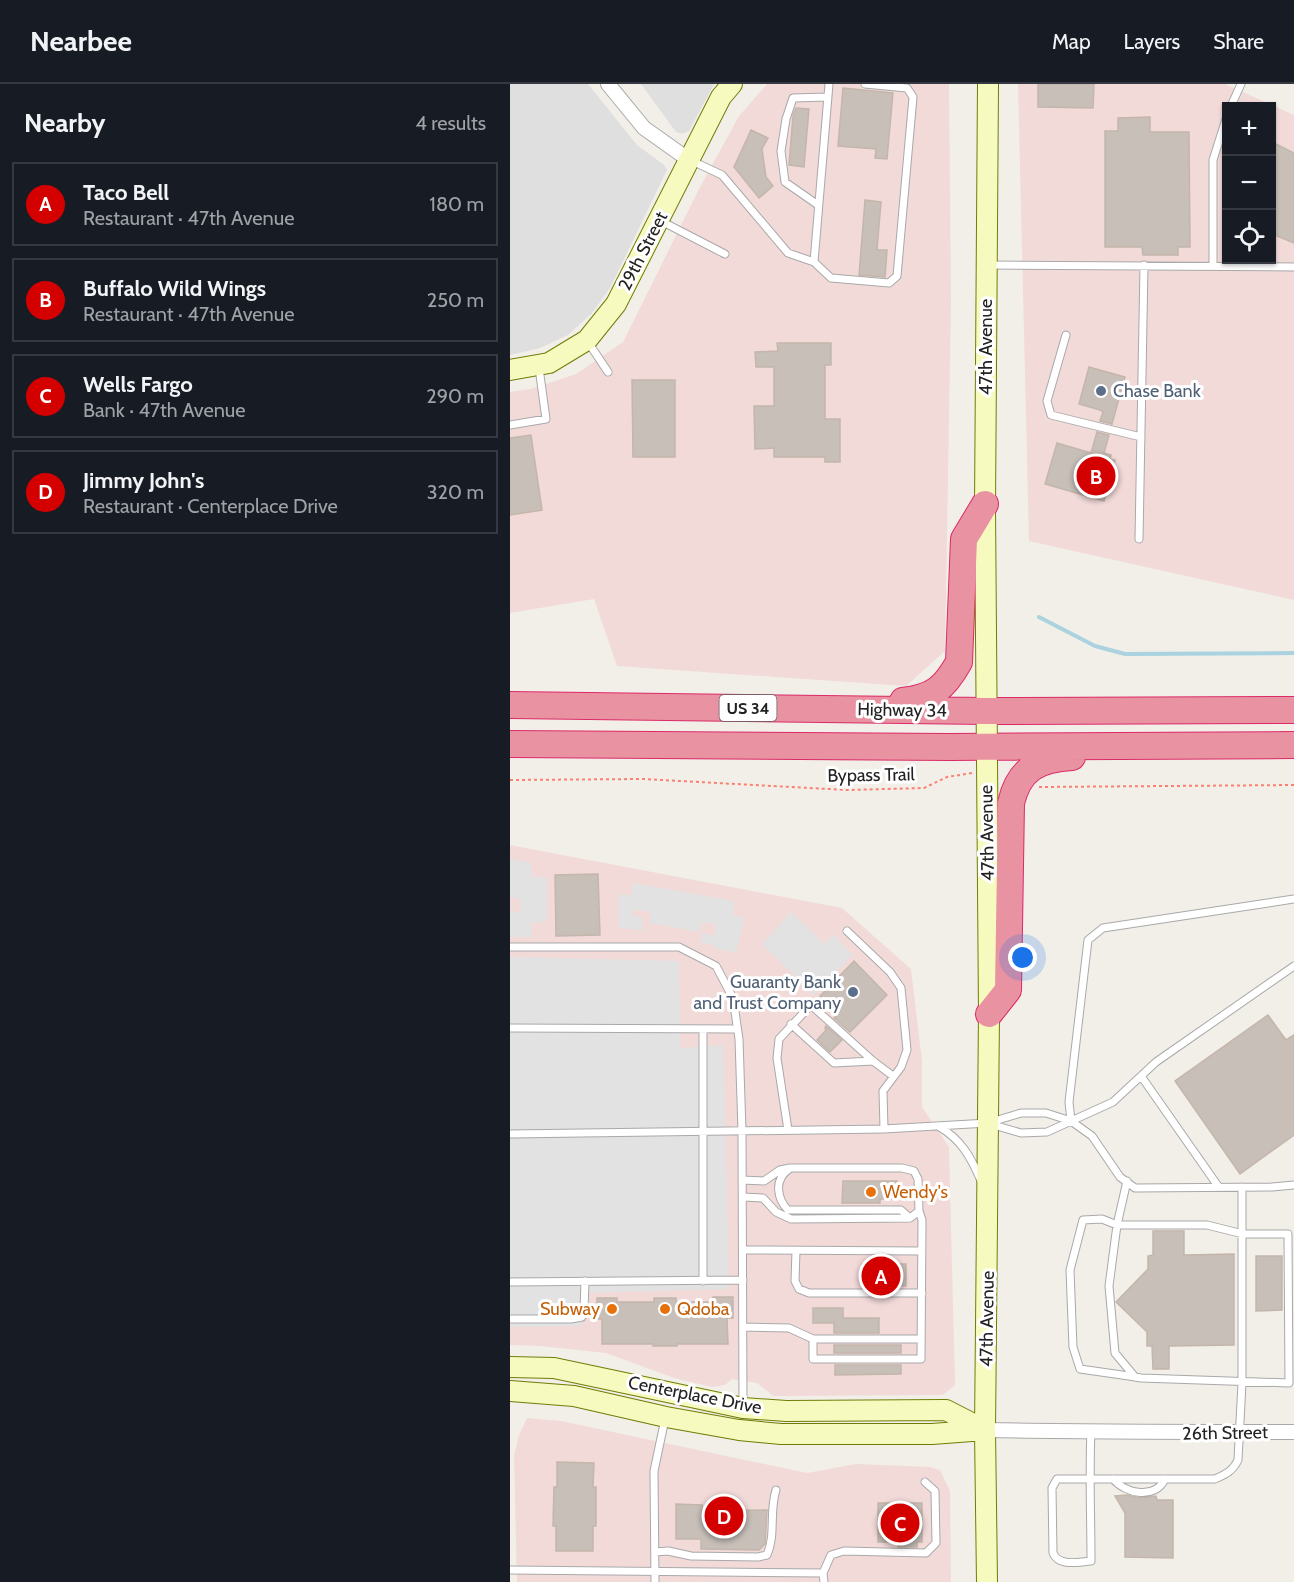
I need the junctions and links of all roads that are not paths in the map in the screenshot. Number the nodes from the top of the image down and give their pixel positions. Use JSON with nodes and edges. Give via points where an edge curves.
{"nodes":[{"id":1,"x":608,"y":84,"type":"edge"},
{"id":2,"x":732,"y":84,"type":"edge"},
{"id":3,"x":828,"y":84,"type":"edge"},
{"id":4,"x":865,"y":84,"type":"edge"},
{"id":5,"x":988,"y":84,"type":"edge"},
{"id":6,"x":1241,"y":84,"type":"edge"},
{"id":7,"x":827,"y":97,"type":"junction"},
{"id":8,"x":1233,"y":102,"type":"edge"},
{"id":9,"x":1222,"y":134,"type":"edge"},
{"id":10,"x":689,"y":160,"type":"junction"},
{"id":11,"x":818,"y":205,"type":"junction"},
{"id":12,"x":659,"y":220,"type":"junction"},
{"id":13,"x":725,"y":254,"type":"dead end"},
{"id":14,"x":814,"y":262,"type":"junction"},
{"id":15,"x":987,"y":265,"type":"junction"},
{"id":16,"x":1144,"y":265,"type":"junction"},
{"id":17,"x":1213,"y":266,"type":"junction"},
{"id":18,"x":1294,"y":267,"type":"edge"},
{"id":19,"x":1065,"y":335,"type":"dead end"},
{"id":20,"x":587,"y":340,"type":"junction"},
{"id":21,"x":538,"y":365,"type":"junction"},
{"id":22,"x":510,"y":370,"type":"edge"},
{"id":23,"x":608,"y":372,"type":"dead end"},
{"id":24,"x":510,"y":425,"type":"edge"},
{"id":25,"x":1141,"y":437,"type":"junction"},
{"id":26,"x":985,"y":504,"type":"junction"},
{"id":27,"x":1139,"y":539,"type":"dead end"},
{"id":28,"x":510,"y":705,"type":"edge"},
{"id":29,"x":784,"y":709,"type":"junction"},
{"id":30,"x":1294,"y":710,"type":"edge"},
{"id":31,"x":986,"y":711,"type":"junction"},
{"id":32,"x":510,"y":744,"type":"edge"},
{"id":33,"x":1255,"y":745,"type":"junction"},
{"id":34,"x":1294,"y":745,"type":"edge"},
{"id":35,"x":986,"y":759,"type":"junction"},
{"id":36,"x":1294,"y":899,"type":"edge"},
{"id":37,"x":848,"y":931,"type":"dead end"},
{"id":38,"x":510,"y":947,"type":"edge"},
{"id":39,"x":1294,"y":966,"type":"edge"},
{"id":40,"x":989,"y":1014,"type":"junction"},
{"id":41,"x":791,"y":1024,"type":"junction"},
{"id":42,"x":510,"y":1028,"type":"edge"},
{"id":43,"x":703,"y":1029,"type":"junction"},
{"id":44,"x":737,"y":1029,"type":"junction"},
{"id":45,"x":873,"y":1061,"type":"junction"},
{"id":46,"x":893,"y":1076,"type":"junction"},
{"id":47,"x":1141,"y":1076,"type":"junction"},
{"id":48,"x":1071,"y":1121,"type":"junction"},
{"id":49,"x":988,"y":1123,"type":"junction"},
{"id":50,"x":938,"y":1126,"type":"junction"},
{"id":51,"x":884,"y":1129,"type":"junction"},
{"id":52,"x":788,"y":1130,"type":"junction"},
{"id":53,"x":703,"y":1131,"type":"junction"},
{"id":54,"x":742,"y":1131,"type":"junction"},
{"id":55,"x":510,"y":1134,"type":"edge"},
{"id":56,"x":790,"y":1168,"type":"junction"},
{"id":57,"x":742,"y":1180,"type":"junction"},
{"id":58,"x":1127,"y":1181,"type":"junction"},
{"id":59,"x":1294,"y":1185,"type":"edge"},
{"id":60,"x":1218,"y":1186,"type":"junction"},
{"id":61,"x":1242,"y":1187,"type":"junction"},
{"id":62,"x":743,"y":1197,"type":"junction"},
{"id":63,"x":988,"y":1199,"type":"junction"},
{"id":64,"x":919,"y":1211,"type":"junction"},
{"id":65,"x":910,"y":1218,"type":"junction"},
{"id":66,"x":1117,"y":1225,"type":"junction"},
{"id":67,"x":1243,"y":1234,"type":"junction"},
{"id":68,"x":1291,"y":1234,"type":"edge"},
{"id":69,"x":743,"y":1250,"type":"junction"},
{"id":70,"x":796,"y":1251,"type":"junction"},
{"id":71,"x":922,"y":1251,"type":"junction"},
{"id":72,"x":743,"y":1280,"type":"junction"},
{"id":73,"x":585,"y":1281,"type":"junction"},
{"id":74,"x":703,"y":1281,"type":"junction"},
{"id":75,"x":510,"y":1282,"type":"edge"},
{"id":76,"x":922,"y":1293,"type":"junction"},
{"id":77,"x":510,"y":1320,"type":"edge"},
{"id":78,"x":743,"y":1327,"type":"junction"},
{"id":79,"x":813,"y":1339,"type":"junction"},
{"id":80,"x":921,"y":1339,"type":"junction"},
{"id":81,"x":510,"y":1367,"type":"edge"},
{"id":82,"x":1135,"y":1377,"type":"junction"},
{"id":83,"x":1242,"y":1383,"type":"junction"},
{"id":84,"x":1291,"y":1383,"type":"edge"},
{"id":85,"x":510,"y":1391,"type":"edge"},
{"id":86,"x":743,"y":1408,"type":"junction"},
{"id":87,"x":666,"y":1417,"type":"junction"},
{"id":88,"x":985,"y":1430,"type":"junction"},
{"id":89,"x":1091,"y":1430,"type":"junction"},
{"id":90,"x":1239,"y":1432,"type":"junction"},
{"id":91,"x":1294,"y":1432,"type":"edge"},
{"id":92,"x":1090,"y":1478,"type":"junction"},
{"id":93,"x":1113,"y":1479,"type":"junction"},
{"id":94,"x":1165,"y":1479,"type":"junction"},
{"id":95,"x":925,"y":1482,"type":"dead end"},
{"id":96,"x":776,"y":1490,"type":"dead end"},
{"id":97,"x":655,"y":1552,"type":"junction"},
{"id":98,"x":510,"y":1570,"type":"edge"},
{"id":99,"x":655,"y":1571,"type":"junction"},
{"id":100,"x":823,"y":1573,"type":"junction"},
{"id":101,"x":655,"y":1582,"type":"edge"},
{"id":102,"x":824,"y":1582,"type":"edge"},
{"id":103,"x":987,"y":1582,"type":"edge"}],
"edges":[{"from":1,"to":10,"type":"street","via":[[644,128]]},
{"from":2,"to":10,"type":"main road","name":"29th Street","via":[[721,97]]},
{"from":3,"to":7,"type":"lane"},
{"from":4,"to":14,"type":"lane","via":[[907,88],[913,97],[897,276],[889,282],[831,278]]},
{"from":5,"to":15,"type":"main road","name":"47th Avenue"},
{"from":6,"to":8,"type":"lane"},
{"from":7,"to":11,"type":"lane"},
{"from":7,"to":11,"type":"lane","via":[[793,98],[781,151],[785,182]]},
{"from":9,"to":17,"type":"lane","via":[[1213,160]]},
{"from":10,"to":12,"type":"main road","name":"29th Street"},
{"from":10,"to":14,"type":"lane","via":[[722,175],[788,253]]},
{"from":11,"to":14,"type":"lane"},
{"from":12,"to":13,"type":"lane"},
{"from":12,"to":20,"type":"main road","name":"29th Street","via":[[616,304]]},
{"from":15,"to":16,"type":"lane"},
{"from":15,"to":26,"type":"main road","name":"47th Avenue"},
{"from":16,"to":17,"type":"lane"},
{"from":16,"to":25,"type":"lane"},
{"from":17,"to":18,"type":"lane"},
{"from":19,"to":25,"type":"lane","via":[[1047,401],[1051,415]]},
{"from":20,"to":21,"type":"main road","name":"29th Street","via":[[549,363]]},
{"from":20,"to":23,"type":"lane"},
{"from":21,"to":22,"type":"main road","name":"29th Street"},
{"from":21,"to":24,"type":"lane","via":[[546,419]]},
{"from":25,"to":27,"type":"lane"},
{"from":26,"to":29,"type":"highway","via":[[964,539],[959,662],[937,691],[904,701]]},
{"from":26,"to":31,"type":"main road","name":"47th Avenue"},
{"from":28,"to":29,"type":"highway","name":"Highway 34","number":"US 34"},
{"from":29,"to":31,"type":"highway","name":"Highway 34","number":"US 34"},
{"from":30,"to":31,"type":"highway","name":"Highway 34","number":"US 34"},
{"from":31,"to":35,"type":"main road","name":"47th Avenue"},
{"from":32,"to":35,"type":"highway","name":"Highway 34","number":"US 34"},
{"from":33,"to":34,"type":"highway","name":"Highway 34","number":"US 34"},
{"from":33,"to":35,"type":"highway","name":"Highway 34","number":"US 34"},
{"from":33,"to":40,"type":"highway","via":[[1051,759],[1022,775],[1011,803],[1008,990]]},
{"from":35,"to":40,"type":"main road","name":"47th Avenue"},
{"from":36,"to":48,"type":"lane","via":[[1103,928],[1088,940],[1069,1101]]},
{"from":37,"to":46,"type":"lane","via":[[901,988],[907,1050]]},
{"from":38,"to":44,"type":"lane","via":[[679,947],[716,966],[734,998]]},
{"from":39,"to":47,"type":"lane","via":[[1191,1036]]},
{"from":40,"to":49,"type":"main road","name":"47th Avenue"},
{"from":41,"to":45,"type":"lane","via":[[834,1063]]},
{"from":41,"to":45,"type":"lane","via":[[811,1005]]},
{"from":41,"to":52,"type":"lane","via":[[779,1039],[777,1059]]},
{"from":42,"to":43,"type":"lane"},
{"from":43,"to":44,"type":"lane"},
{"from":43,"to":53,"type":"lane"},
{"from":44,"to":54,"type":"lane"},
{"from":45,"to":46,"type":"lane"},
{"from":46,"to":51,"type":"lane","via":[[883,1091]]},
{"from":47,"to":48,"type":"lane","via":[[1113,1102]]},
{"from":47,"to":60,"type":"lane"},
{"from":48,"to":49,"type":"lane","via":[[1046,1113],[1021,1113]]},
{"from":48,"to":49,"type":"lane","via":[[1047,1132],[1021,1133]]},
{"from":48,"to":58,"type":"lane","via":[[1092,1136],[1120,1177]]},
{"from":49,"to":50,"type":"lane"},
{"from":49,"to":63,"type":"main road","name":"47th Avenue"},
{"from":50,"to":51,"type":"lane"},
{"from":50,"to":63,"type":"lane","via":[[952,1134],[973,1160]]},
{"from":51,"to":52,"type":"lane"},
{"from":52,"to":54,"type":"lane"},
{"from":53,"to":54,"type":"lane"},
{"from":53,"to":55,"type":"lane"},
{"from":53,"to":74,"type":"lane"},
{"from":54,"to":57,"type":"lane"},
{"from":56,"to":57,"type":"lane","via":[[764,1181]]},
{"from":56,"to":64,"type":"lane","via":[[914,1171]]},
{"from":56,"to":65,"type":"lane","via":[[782,1175],[779,1187],[780,1202],[788,1210],[901,1210]]},
{"from":57,"to":62,"type":"lane"},
{"from":58,"to":60,"type":"lane","via":[[1135,1188]]},
{"from":58,"to":66,"type":"lane"},
{"from":59,"to":61,"type":"lane"},
{"from":60,"to":61,"type":"lane"},
{"from":61,"to":67,"type":"lane"},
{"from":62,"to":65,"type":"lane","via":[[763,1198],[776,1212],[791,1219]]},
{"from":62,"to":69,"type":"lane"},
{"from":63,"to":88,"type":"main road","name":"47th Avenue"},
{"from":64,"to":65,"type":"lane"},
{"from":64,"to":71,"type":"lane"},
{"from":66,"to":67,"type":"lane","via":[[1207,1225]]},
{"from":66,"to":82,"type":"lane","via":[[1109,1286],[1115,1353]]},
{"from":66,"to":82,"type":"lane","via":[[1102,1219],[1083,1220],[1070,1270],[1072,1347],[1080,1369]]},
{"from":67,"to":68,"type":"lane"},
{"from":67,"to":83,"type":"lane"},
{"from":68,"to":84,"type":"lane"},
{"from":69,"to":70,"type":"lane"},
{"from":69,"to":72,"type":"lane"},
{"from":70,"to":71,"type":"lane"},
{"from":70,"to":76,"type":"lane","via":[[795,1281],[799,1289],[809,1293]]},
{"from":71,"to":76,"type":"lane"},
{"from":72,"to":74,"type":"lane"},
{"from":72,"to":78,"type":"lane"},
{"from":73,"to":74,"type":"lane"},
{"from":73,"to":75,"type":"lane"},
{"from":73,"to":77,"type":"lane","via":[[582,1317]]},
{"from":76,"to":80,"type":"lane"},
{"from":78,"to":79,"type":"lane","via":[[789,1328]]},
{"from":78,"to":86,"type":"lane"},
{"from":79,"to":80,"type":"lane"},
{"from":79,"to":80,"type":"lane","via":[[813,1359],[921,1359]]},
{"from":81,"to":86,"type":"main road","name":"Centerplace Drive","via":[[554,1368]]},
{"from":82,"to":83,"type":"lane"},
{"from":83,"to":84,"type":"lane"},
{"from":83,"to":90,"type":"lane"},
{"from":85,"to":87,"type":"main road","name":"Centerplace Drive","via":[[574,1396]]},
{"from":86,"to":88,"type":"main road","name":"Centerplace Drive","via":[[946,1410]]},
{"from":87,"to":88,"type":"main road","name":"Centerplace Drive","via":[[781,1434]]},
{"from":87,"to":97,"type":"lane","via":[[654,1471]]},
{"from":88,"to":89,"type":"street","name":"Centerplace Drive"},
{"from":88,"to":103,"type":"main road","name":"47th Avenue"},
{"from":89,"to":90,"type":"street","name":"26th Street"},
{"from":89,"to":92,"type":"lane"},
{"from":90,"to":91,"type":"street","name":"26th Street"},
{"from":90,"to":94,"type":"lane","via":[[1238,1460],[1228,1474],[1215,1479]]},
{"from":92,"to":92,"type":"lane","via":[[1053,1482],[1053,1553],[1060,1562],[1091,1561]]},
{"from":92,"to":93,"type":"lane"},
{"from":93,"to":94,"type":"lane"},
{"from":93,"to":94,"type":"lane","via":[[1125,1490],[1154,1491]]},
{"from":95,"to":100,"type":"lane","via":[[935,1491],[936,1543],[926,1553],[844,1551],[831,1555]]},
{"from":96,"to":97,"type":"lane","via":[[767,1555],[691,1556]]},
{"from":97,"to":99,"type":"lane"},
{"from":98,"to":99,"type":"lane"},
{"from":99,"to":100,"type":"lane"},
{"from":99,"to":101,"type":"lane"},
{"from":100,"to":102,"type":"lane"}]}
